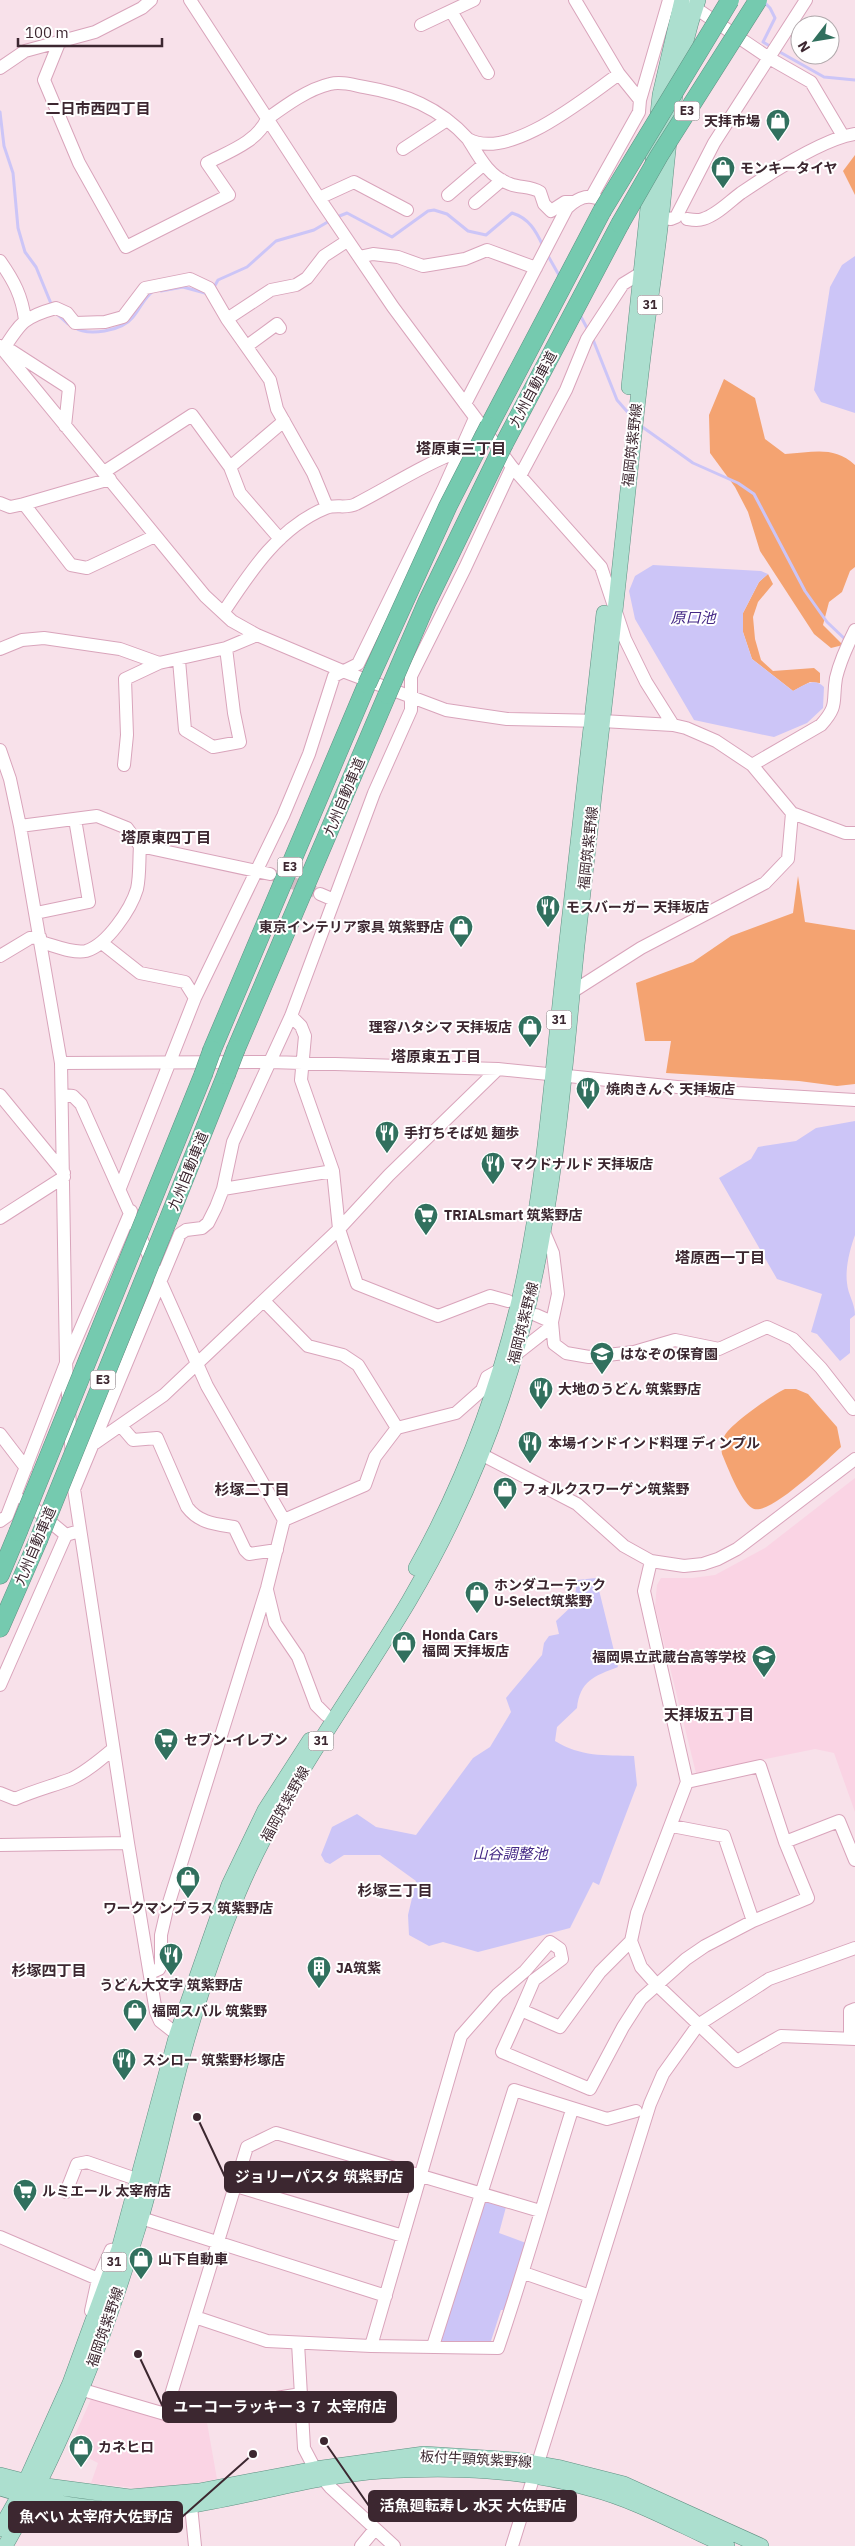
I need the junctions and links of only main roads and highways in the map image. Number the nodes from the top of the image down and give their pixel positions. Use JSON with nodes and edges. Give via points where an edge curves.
{"nodes":[{"id":1,"x":730,"y":0,"type":"edge"},
{"id":2,"x":758,"y":0,"type":"edge"},
{"id":3,"x":690,"y":2,"type":"edge"},
{"id":4,"x":596,"y":721,"type":"junction"},
{"id":5,"x":559,"y":1076,"type":"junction"},
{"id":6,"x":477,"y":1451,"type":"junction"},
{"id":7,"x":0,"y":1575,"type":"edge"},
{"id":8,"x":0,"y":1628,"type":"edge"},
{"id":9,"x":181,"y":2038,"type":"junction"},
{"id":10,"x":536,"y":2469,"type":"junction"},
{"id":11,"x":320,"y":2474,"type":"junction"},
{"id":12,"x":0,"y":2475,"type":"edge"},
{"id":13,"x":0,"y":2488,"type":"edge"},
{"id":14,"x":29,"y":2490,"type":"junction"},
{"id":15,"x":0,"y":2529,"type":"edge"},
{"id":16,"x":6,"y":2546,"type":"edge"},
{"id":17,"x":727,"y":2546,"type":"edge"},
{"id":18,"x":761,"y":2546,"type":"edge"}],
"edges":[{"from":1,"to":7,"type":"highway","name":"九州自動車道","number":"E3","bridge":true,"via":[[597,202],[482,422],[202,1075],[139,1211]]},
{"from":2,"to":8,"type":"highway","name":"九州自動車道","number":"E3","bridge":true,"via":[[620,224],[504,444],[427,602],[236,1050]]},
{"from":3,"to":4,"type":"main road","name":"福岡筑紫野線","number":"31","via":[[671,114],[615,612]]},
{"from":3,"to":4,"type":"main road","name":"福岡筑紫野線","number":"31","via":[[660,95]]},
{"from":4,"to":5,"type":"main road","name":"福岡筑紫野線","number":"31"},
{"from":4,"to":5,"type":"main road","name":"福岡筑紫野線","number":"31","via":[[572,992]]},
{"from":5,"to":6,"type":"main road","name":"福岡筑紫野線","number":"31","via":[[520,1297]]},
{"from":5,"to":6,"type":"main road","name":"福岡筑紫野線","number":"31","via":[[544,1232],[530,1302],[516,1355]]},
{"from":6,"to":9,"type":"main road","name":"福岡筑紫野線","number":"31","via":[[445,1537],[276,1815],[240,1890]]},
{"from":6,"to":9,"type":"main road","name":"福岡筑紫野線","number":"31","via":[[418,1565],[266,1810],[229,1885]]},
{"from":9,"to":14,"type":"main road","name":"福岡筑紫野線","number":"31","via":[[119,2250]]},
{"from":9,"to":14,"type":"main road","name":"福岡筑紫野線","number":"31","via":[[141,2218],[83,2390]]},
{"from":10,"to":11,"type":"main road","name":"板付牛頸筑紫野線"},
{"from":10,"to":17,"type":"main road","name":"板付牛頸筑紫野線","via":[[593,2489]]},
{"from":10,"to":18,"type":"main road","name":"板付牛頸筑紫野線","via":[[624,2484]]},
{"from":11,"to":14,"type":"main road","name":"板付牛頸筑紫野線","via":[[169,2495],[130,2497]]},
{"from":11,"to":14,"type":"main road","name":"板付牛頸筑紫野線","via":[[191,2506],[134,2511],[86,2508]]},
{"from":12,"to":14,"type":"main road","name":"板付牛頸筑紫野線"},
{"from":13,"to":14,"type":"main road","name":"板付牛頸筑紫野線"},
{"from":14,"to":15,"type":"main road","name":"福岡筑紫野線","number":"31"},
{"from":14,"to":16,"type":"main road","name":"福岡筑紫野線","number":"31"}]}
